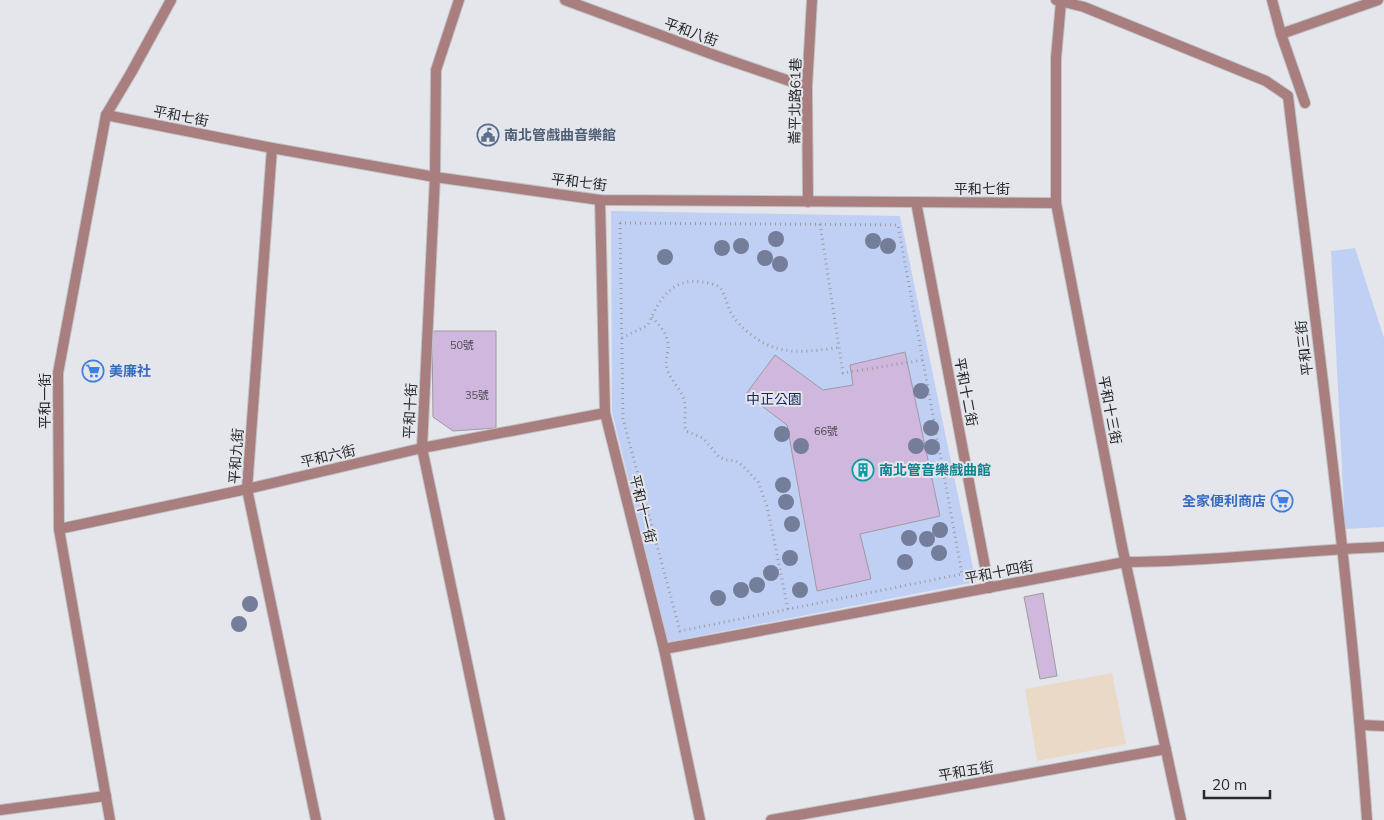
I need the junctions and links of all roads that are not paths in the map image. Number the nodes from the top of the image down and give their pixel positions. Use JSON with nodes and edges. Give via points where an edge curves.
{"nodes":[{"id":1,"x":171,"y":0,"type":"edge"},
{"id":2,"x":459,"y":0,"type":"edge"},
{"id":3,"x":565,"y":0,"type":"edge"},
{"id":4,"x":812,"y":0,"type":"edge"},
{"id":5,"x":1272,"y":0,"type":"edge"},
{"id":6,"x":1378,"y":0,"type":"edge"},
{"id":7,"x":1059,"y":1,"type":"edge"},
{"id":8,"x":1086,"y":3,"type":"edge"},
{"id":9,"x":1281,"y":34,"type":"junction"},
{"id":10,"x":1299,"y":84,"type":"junction"},
{"id":11,"x":808,"y":87,"type":"junction"},
{"id":12,"x":1288,"y":96,"type":"junction"},
{"id":13,"x":1305,"y":103,"type":"dead end"},
{"id":14,"x":106,"y":115,"type":"junction"},
{"id":15,"x":272,"y":148,"type":"junction"},
{"id":16,"x":435,"y":176,"type":"junction"},
{"id":17,"x":600,"y":200,"type":"junction"},
{"id":18,"x":808,"y":202,"type":"junction"},
{"id":19,"x":916,"y":202,"type":"junction"},
{"id":20,"x":1056,"y":203,"type":"junction"},
{"id":21,"x":605,"y":413,"type":"junction"},
{"id":22,"x":422,"y":448,"type":"junction"},
{"id":23,"x":247,"y":489,"type":"junction"},
{"id":24,"x":59,"y":529,"type":"junction"},
{"id":25,"x":1384,"y":547,"type":"edge"},
{"id":26,"x":1342,"y":548,"type":"junction"},
{"id":27,"x":1125,"y":562,"type":"junction"},
{"id":28,"x":989,"y":588,"type":"junction"},
{"id":29,"x":664,"y":649,"type":"junction"},
{"id":30,"x":1361,"y":724,"type":"junction"},
{"id":31,"x":1384,"y":726,"type":"edge"},
{"id":32,"x":1166,"y":750,"type":"junction"},
{"id":33,"x":106,"y":796,"type":"junction"},
{"id":34,"x":0,"y":810,"type":"edge"},
{"id":35,"x":110,"y":820,"type":"edge"},
{"id":36,"x":316,"y":820,"type":"edge"},
{"id":37,"x":500,"y":820,"type":"edge"},
{"id":38,"x":700,"y":820,"type":"edge"},
{"id":39,"x":771,"y":820,"type":"edge"},
{"id":40,"x":1180,"y":820,"type":"edge"},
{"id":41,"x":1367,"y":820,"type":"edge"}],
"edges":[{"from":1,"to":14,"type":"street","name":"平和一街"},
{"from":2,"to":16,"type":"street","name":"平和十街","via":[[436,70]]},
{"from":3,"to":11,"type":"street","name":"平和八街"},
{"from":4,"to":11,"type":"street","name":"崙平北路61巷"},
{"from":5,"to":9,"type":"street"},
{"from":6,"to":9,"type":"street"},
{"from":7,"to":8,"type":"street"},
{"from":7,"to":20,"type":"street","name":"平和十三街"},
{"from":8,"to":12,"type":"street","via":[[1266,81]]},
{"from":9,"to":10,"type":"street"},
{"from":10,"to":12,"type":"street"},
{"from":10,"to":13,"type":"street"},
{"from":11,"to":18,"type":"street","name":"崙平北路61巷"},
{"from":12,"to":26,"type":"street","name":"平和三街"},
{"from":14,"to":15,"type":"street","name":"平和七街"},
{"from":14,"to":24,"type":"street","name":"平和一街","via":[[58,373]]},
{"from":15,"to":16,"type":"street","name":"平和七街"},
{"from":15,"to":23,"type":"street","name":"平和九街"},
{"from":16,"to":17,"type":"street","name":"平和七街"},
{"from":16,"to":22,"type":"street","name":"平和十街"},
{"from":17,"to":18,"type":"street","name":"平和七街"},
{"from":17,"to":21,"type":"street","name":"平和十一街"},
{"from":18,"to":19,"type":"street","name":"平和七街"},
{"from":19,"to":20,"type":"street","name":"平和七街"},
{"from":19,"to":28,"type":"street","name":"平和十二街"},
{"from":20,"to":27,"type":"street","name":"平和十三街"},
{"from":21,"to":22,"type":"street","name":"平和六街"},
{"from":21,"to":29,"type":"street","name":"平和十一街"},
{"from":22,"to":23,"type":"street","name":"平和六街"},
{"from":22,"to":37,"type":"street","name":"平和十街"},
{"from":23,"to":24,"type":"street","name":"平和六街"},
{"from":23,"to":36,"type":"street","name":"平和九街"},
{"from":24,"to":33,"type":"street","name":"平和一街"},
{"from":25,"to":26,"type":"street","name":"平和十四街"},
{"from":26,"to":27,"type":"street","name":"平和十四街"},
{"from":26,"to":30,"type":"street","name":"平和三街"},
{"from":27,"to":28,"type":"street","name":"平和十四街"},
{"from":27,"to":32,"type":"street","name":"平和十三街"},
{"from":28,"to":29,"type":"street","name":"平和十四街"},
{"from":29,"to":38,"type":"street","name":"平和十一街"},
{"from":30,"to":31,"type":"street"},
{"from":30,"to":41,"type":"street","name":"平和三街"},
{"from":32,"to":39,"type":"street","name":"平和五街"},
{"from":32,"to":40,"type":"street","name":"平和十三街"},
{"from":33,"to":34,"type":"street"},
{"from":33,"to":35,"type":"street","name":"平和一街"}]}
